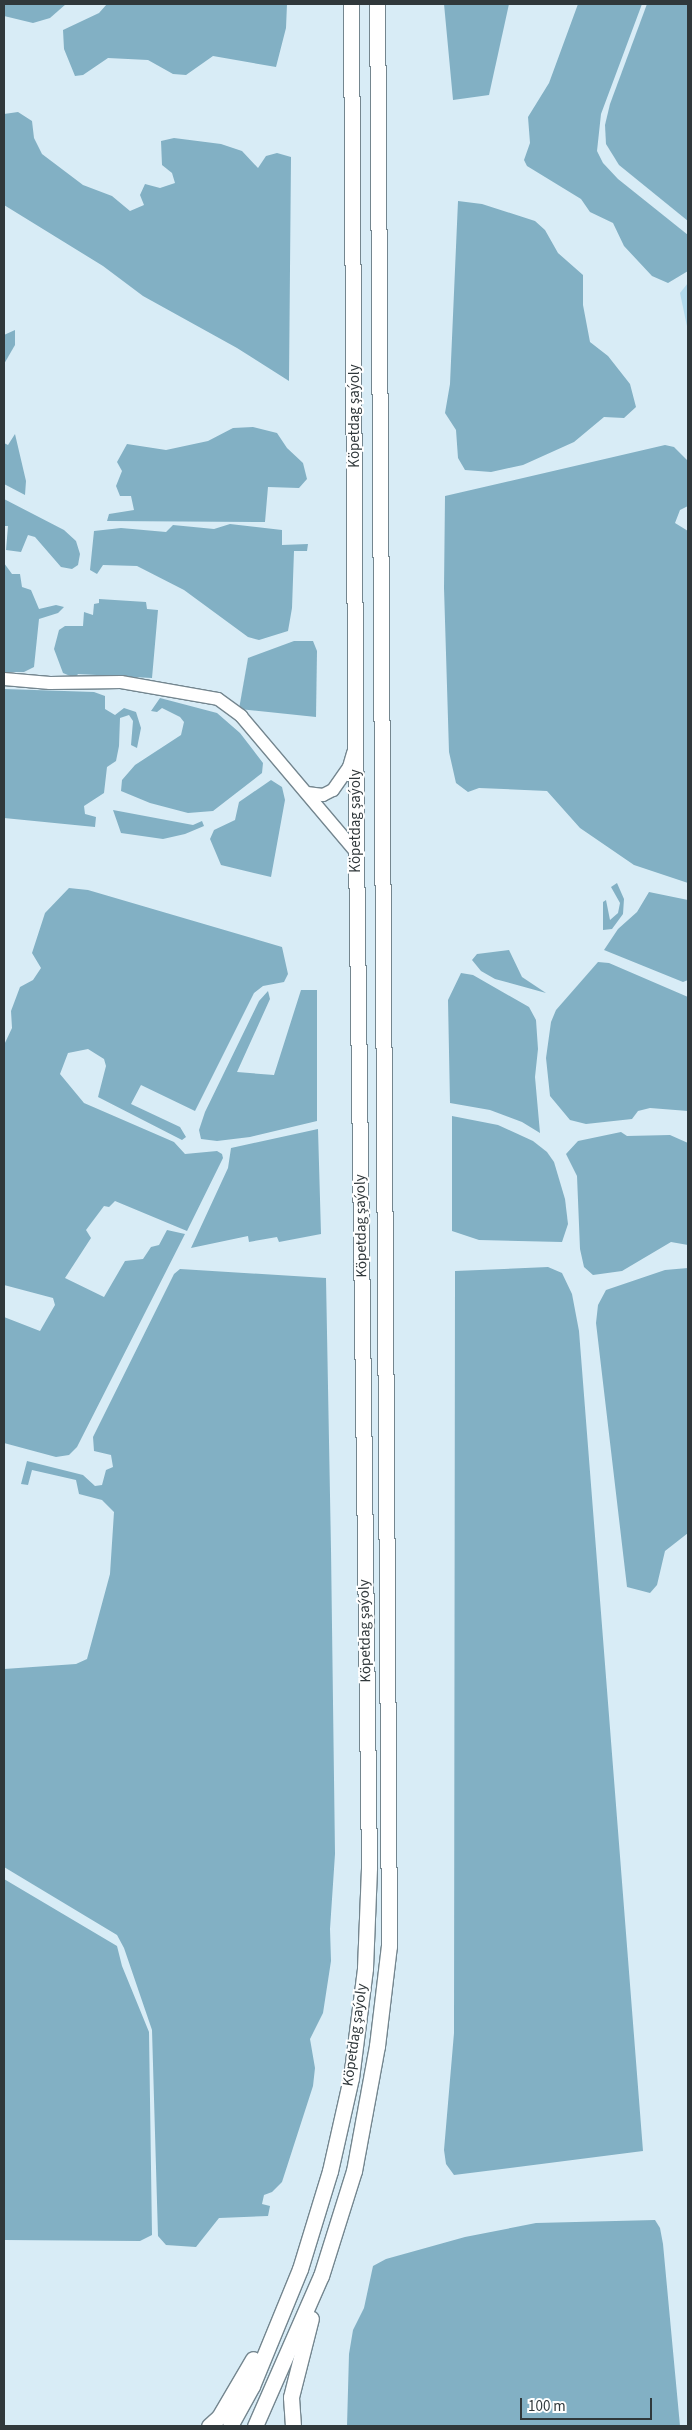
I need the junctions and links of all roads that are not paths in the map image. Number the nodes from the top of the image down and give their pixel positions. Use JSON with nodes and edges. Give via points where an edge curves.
{"nodes":[{"id":1,"x":351,"y":4,"type":"edge"},
{"id":2,"x":377,"y":4,"type":"edge"},
{"id":3,"x":4,"y":679,"type":"edge"},
{"id":4,"x":356,"y":738,"type":"junction"},
{"id":5,"x":307,"y":793,"type":"junction"},
{"id":6,"x":356,"y":852,"type":"junction"},
{"id":7,"x":300,"y":2269,"type":"junction"},
{"id":8,"x":321,"y":2276,"type":"junction"},
{"id":9,"x":209,"y":2426,"type":"edge"},
{"id":10,"x":230,"y":2426,"type":"edge"},
{"id":11,"x":255,"y":2426,"type":"edge"},
{"id":12,"x":293,"y":2426,"type":"edge"}],
"edges":[{"from":1,"to":4,"type":"main road","name":"Köpetdag şaýoly"},
{"from":2,"to":8,"type":"main road","name":"Köpetdag şaýoly","via":[[389,1936],[377,2046],[354,2171]]},
{"from":3,"to":5,"type":"street","via":[[50,684],[121,682],[218,699],[241,716]]},
{"from":4,"to":5,"type":"street","via":[[349,767],[333,790],[323,795]]},
{"from":4,"to":6,"type":"main road","name":"Köpetdag şaýoly"},
{"from":5,"to":6,"type":"street"},
{"from":6,"to":7,"type":"main road","name":"Köpetdag şaýoly","via":[[369,1867],[365,1968],[350,2078],[330,2171]]},
{"from":7,"to":9,"type":"main road","via":[[241,2384]]},
{"from":7,"to":10,"type":"main road","name":"Köpetdag şaýoly","via":[[252,2386]]},
{"from":8,"to":11,"type":"main road","name":"Köpetdag şaýoly"},
{"from":8,"to":12,"type":"main road","via":[[291,2397]]}]}
